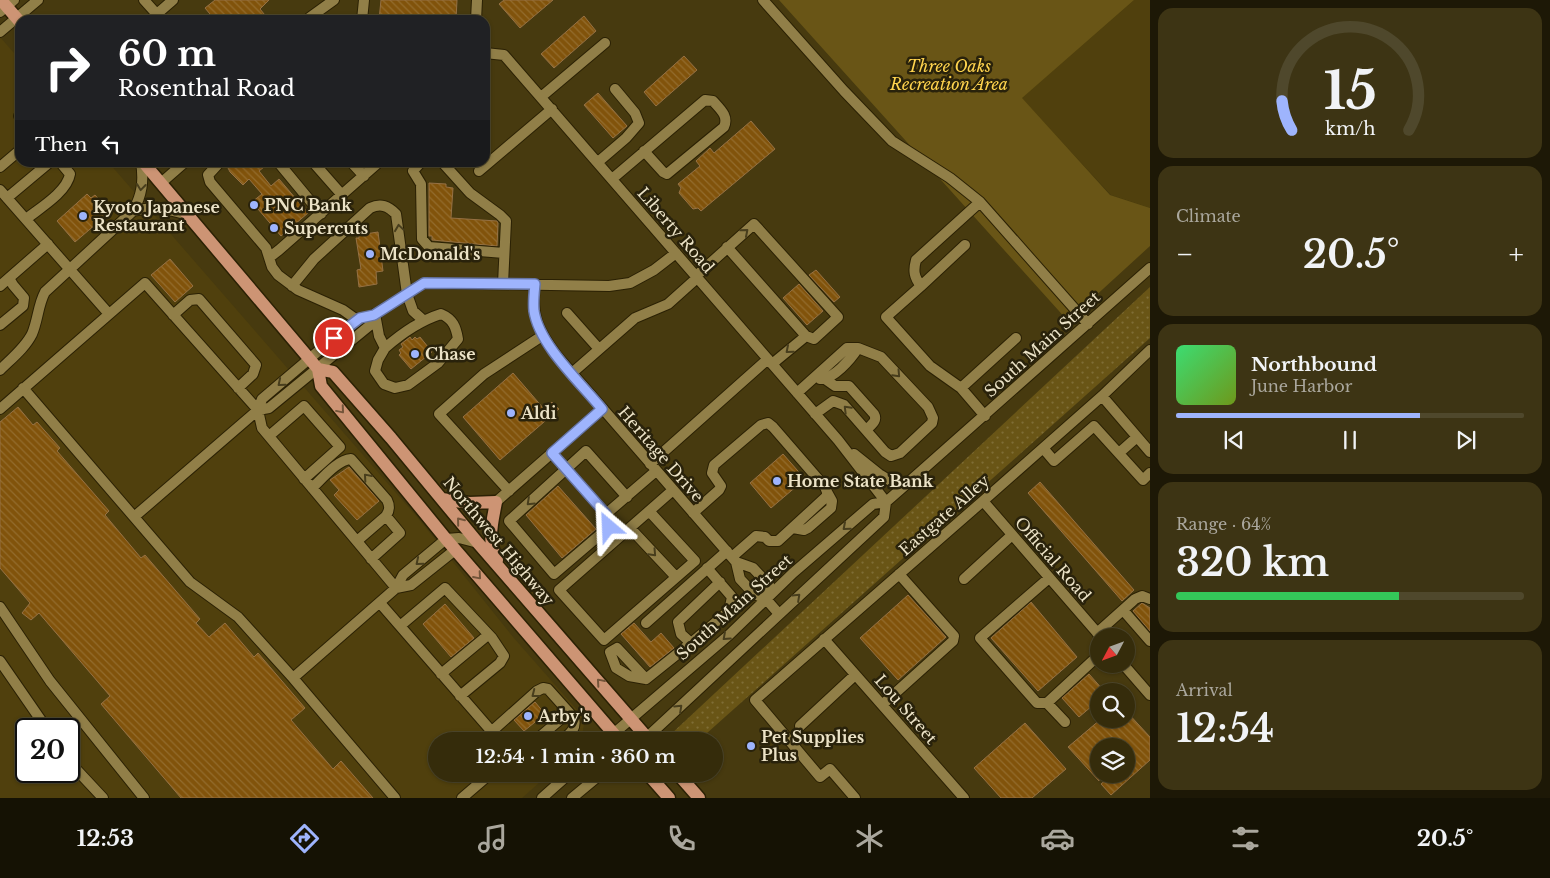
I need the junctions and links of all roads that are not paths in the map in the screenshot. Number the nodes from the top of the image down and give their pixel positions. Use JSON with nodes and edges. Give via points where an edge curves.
{"nodes":[{"id":1,"x":38,"y":0,"type":"edge"},
{"id":2,"x":144,"y":0,"type":"edge"},
{"id":3,"x":173,"y":0,"type":"edge"},
{"id":4,"x":334,"y":0,"type":"edge"},
{"id":5,"x":364,"y":0,"type":"edge"},
{"id":6,"x":477,"y":0,"type":"edge"},
{"id":7,"x":763,"y":0,"type":"edge"},
{"id":8,"x":5,"y":4,"type":"edge"},
{"id":9,"x":23,"y":15,"type":"edge"},
{"id":10,"x":154,"y":15,"type":"edge"},
{"id":11,"x":159,"y":15,"type":"edge"},
{"id":12,"x":314,"y":15,"type":"edge"},
{"id":13,"x":362,"y":15,"type":"edge"},
{"id":14,"x":476,"y":15,"type":"edge"},
{"id":15,"x":15,"y":16,"type":"edge"},
{"id":16,"x":15,"y":22,"type":"edge"},
{"id":17,"x":0,"y":32,"type":"edge"},
{"id":18,"x":605,"y":43,"type":"dead end"},
{"id":19,"x":490,"y":54,"type":"edge"},
{"id":20,"x":615,"y":89,"type":"dead end"},
{"id":21,"x":541,"y":98,"type":"junction"},
{"id":22,"x":552,"y":109,"type":"junction"},
{"id":23,"x":644,"y":151,"type":"junction"},
{"id":24,"x":15,"y":154,"type":"edge"},
{"id":25,"x":490,"y":162,"type":"edge"},
{"id":26,"x":598,"y":162,"type":"junction"},
{"id":27,"x":0,"y":166,"type":"edge"},
{"id":28,"x":43,"y":167,"type":"edge"},
{"id":29,"x":64,"y":167,"type":"edge"},
{"id":30,"x":142,"y":167,"type":"edge"},
{"id":31,"x":146,"y":167,"type":"edge"},
{"id":32,"x":179,"y":167,"type":"edge"},
{"id":33,"x":215,"y":167,"type":"edge"},
{"id":34,"x":282,"y":167,"type":"edge"},
{"id":35,"x":317,"y":167,"type":"edge"},
{"id":36,"x":356,"y":167,"type":"edge"},
{"id":37,"x":374,"y":167,"type":"edge"},
{"id":38,"x":417,"y":167,"type":"edge"},
{"id":39,"x":447,"y":167,"type":"edge"},
{"id":40,"x":484,"y":167,"type":"edge"},
{"id":41,"x":479,"y":171,"type":"dead end"},
{"id":42,"x":364,"y":176,"type":"junction"},
{"id":43,"x":612,"y":179,"type":"junction"},
{"id":44,"x":160,"y":183,"type":"junction"},
{"id":45,"x":4,"y":194,"type":"edge"},
{"id":46,"x":342,"y":195,"type":"junction"},
{"id":47,"x":980,"y":202,"type":"junction"},
{"id":48,"x":133,"y":211,"type":"junction"},
{"id":49,"x":321,"y":214,"type":"junction"},
{"id":50,"x":188,"y":215,"type":"junction"},
{"id":51,"x":26,"y":220,"type":"junction"},
{"id":52,"x":48,"y":244,"type":"junction"},
{"id":53,"x":966,"y":245,"type":"dead end"},
{"id":54,"x":727,"y":248,"type":"junction"},
{"id":55,"x":504,"y":253,"type":"junction"},
{"id":56,"x":676,"y":253,"type":"junction"},
{"id":57,"x":270,"y":257,"type":"junction"},
{"id":58,"x":1150,"y":268,"type":"edge"},
{"id":59,"x":70,"y":269,"type":"junction"},
{"id":60,"x":696,"y":277,"type":"junction"},
{"id":61,"x":9,"y":278,"type":"junction"},
{"id":62,"x":502,"y":284,"type":"junction"},
{"id":63,"x":535,"y":284,"type":"junction"},
{"id":64,"x":0,"y":286,"type":"edge"},
{"id":65,"x":292,"y":286,"type":"junction"},
{"id":66,"x":921,"y":286,"type":"junction"},
{"id":67,"x":407,"y":294,"type":"junction"},
{"id":68,"x":567,"y":313,"type":"dead end"},
{"id":69,"x":109,"y":314,"type":"junction"},
{"id":70,"x":375,"y":314,"type":"junction"},
{"id":71,"x":173,"y":315,"type":"junction"},
{"id":72,"x":357,"y":320,"type":"junction"},
{"id":73,"x":423,"y":320,"type":"junction"},
{"id":74,"x":1088,"y":324,"type":"junction"},
{"id":75,"x":0,"y":325,"type":"edge"},
{"id":76,"x":542,"y":336,"type":"junction"},
{"id":77,"x":806,"y":336,"type":"junction"},
{"id":78,"x":1016,"y":338,"type":"dead end"},
{"id":79,"x":385,"y":348,"type":"junction"},
{"id":80,"x":858,"y":348,"type":"junction"},
{"id":81,"x":599,"y":349,"type":"junction"},
{"id":82,"x":1150,"y":350,"type":"edge"},
{"id":83,"x":309,"y":359,"type":"junction"},
{"id":84,"x":770,"y":362,"type":"junction"},
{"id":85,"x":318,"y":369,"type":"junction"},
{"id":86,"x":0,"y":370,"type":"edge"},
{"id":87,"x":572,"y":373,"type":"junction"},
{"id":88,"x":814,"y":379,"type":"junction"},
{"id":89,"x":825,"y":380,"type":"junction"},
{"id":90,"x":23,"y":388,"type":"junction"},
{"id":91,"x":238,"y":388,"type":"junction"},
{"id":92,"x":961,"y":388,"type":"junction"},
{"id":93,"x":797,"y":393,"type":"junction"},
{"id":94,"x":1102,"y":396,"type":"junction"},
{"id":95,"x":0,"y":409,"type":"edge"},
{"id":96,"x":602,"y":409,"type":"junction"},
{"id":97,"x":258,"y":410,"type":"junction"},
{"id":98,"x":815,"y":414,"type":"junction"},
{"id":99,"x":985,"y":416,"type":"junction"},
{"id":100,"x":866,"y":430,"type":"junction"},
{"id":101,"x":269,"y":436,"type":"junction"},
{"id":102,"x":1137,"y":437,"type":"junction"},
{"id":103,"x":838,"y":440,"type":"junction"},
{"id":104,"x":340,"y":447,"type":"junction"},
{"id":105,"x":1043,"y":448,"type":"junction"},
{"id":106,"x":1150,"y":452,"type":"edge"},
{"id":107,"x":552,"y":453,"type":"junction"},
{"id":108,"x":1118,"y":453,"type":"junction"},
{"id":109,"x":351,"y":459,"type":"junction"},
{"id":110,"x":653,"y":467,"type":"junction"},
{"id":111,"x":566,"y":468,"type":"junction"},
{"id":112,"x":1150,"y":473,"type":"edge"},
{"id":113,"x":304,"y":479,"type":"junction"},
{"id":114,"x":312,"y":488,"type":"junction"},
{"id":115,"x":902,"y":488,"type":"junction"},
{"id":116,"x":674,"y":490,"type":"junction"},
{"id":117,"x":509,"y":491,"type":"junction"},
{"id":118,"x":626,"y":497,"type":"junction"},
{"id":119,"x":442,"y":499,"type":"junction"},
{"id":120,"x":983,"y":501,"type":"junction"},
{"id":121,"x":496,"y":502,"type":"junction"},
{"id":122,"x":886,"y":502,"type":"junction"},
{"id":123,"x":650,"y":511,"type":"junction"},
{"id":124,"x":693,"y":513,"type":"junction"},
{"id":125,"x":606,"y":514,"type":"junction"},
{"id":126,"x":386,"y":516,"type":"junction"},
{"id":127,"x":134,"y":517,"type":"junction"},
{"id":128,"x":630,"y":528,"type":"junction"},
{"id":129,"x":1012,"y":536,"type":"junction"},
{"id":130,"x":446,"y":539,"type":"junction"},
{"id":131,"x":357,"y":541,"type":"junction"},
{"id":132,"x":478,"y":543,"type":"junction"},
{"id":133,"x":455,"y":550,"type":"junction"},
{"id":134,"x":732,"y":556,"type":"junction"},
{"id":135,"x":372,"y":559,"type":"junction"},
{"id":136,"x":707,"y":568,"type":"junction"},
{"id":137,"x":501,"y":570,"type":"junction"},
{"id":138,"x":898,"y":574,"type":"junction"},
{"id":139,"x":676,"y":577,"type":"junction"},
{"id":140,"x":1049,"y":578,"type":"junction"},
{"id":141,"x":964,"y":579,"type":"dead end"},
{"id":142,"x":720,"y":582,"type":"junction"},
{"id":143,"x":396,"y":588,"type":"junction"},
{"id":144,"x":1148,"y":596,"type":"edge"},
{"id":145,"x":766,"y":599,"type":"junction"},
{"id":146,"x":380,"y":603,"type":"junction"},
{"id":147,"x":0,"y":607,"type":"edge"},
{"id":148,"x":1123,"y":610,"type":"junction"},
{"id":149,"x":779,"y":614,"type":"junction"},
{"id":150,"x":646,"y":622,"type":"dead end"},
{"id":151,"x":400,"y":626,"type":"junction"},
{"id":152,"x":1092,"y":628,"type":"edge"},
{"id":153,"x":1105,"y":628,"type":"edge"},
{"id":154,"x":488,"y":635,"type":"junction"},
{"id":155,"x":824,"y":639,"type":"junction"},
{"id":156,"x":1150,"y":641,"type":"edge"},
{"id":157,"x":691,"y":643,"type":"junction"},
{"id":158,"x":0,"y":661,"type":"edge"},
{"id":159,"x":1090,"y":663,"type":"edge"},
{"id":160,"x":1132,"y":673,"type":"edge"},
{"id":161,"x":441,"y":674,"type":"junction"},
{"id":162,"x":855,"y":675,"type":"junction"},
{"id":163,"x":293,"y":678,"type":"junction"},
{"id":164,"x":646,"y":679,"type":"dead end"},
{"id":165,"x":1150,"y":694,"type":"edge"},
{"id":166,"x":460,"y":696,"type":"junction"},
{"id":167,"x":1047,"y":703,"type":"junction"},
{"id":168,"x":882,"y":705,"type":"junction"},
{"id":169,"x":563,"y":717,"type":"dead end"},
{"id":170,"x":39,"y":718,"type":"edge"},
{"id":171,"x":631,"y":719,"type":"junction"},
{"id":172,"x":1064,"y":722,"type":"dead end"},
{"id":173,"x":800,"y":726,"type":"dead end"},
{"id":174,"x":491,"y":732,"type":"joint"},
{"id":175,"x":546,"y":732,"type":"edge"},
{"id":176,"x":571,"y":732,"type":"edge"},
{"id":177,"x":607,"y":732,"type":"edge"},
{"id":178,"x":619,"y":732,"type":"edge"},
{"id":179,"x":641,"y":732,"type":"edge"},
{"id":180,"x":655,"y":732,"type":"edge"},
{"id":181,"x":80,"y":773,"type":"edge"},
{"id":182,"x":481,"y":782,"type":"edge"},
{"id":183,"x":560,"y":782,"type":"edge"},
{"id":184,"x":591,"y":782,"type":"edge"},
{"id":185,"x":655,"y":782,"type":"edge"},
{"id":186,"x":685,"y":782,"type":"edge"},
{"id":187,"x":104,"y":798,"type":"edge"},
{"id":188,"x":144,"y":798,"type":"edge"},
{"id":189,"x":396,"y":798,"type":"edge"},
{"id":190,"x":462,"y":798,"type":"edge"},
{"id":191,"x":542,"y":798,"type":"edge"},
{"id":192,"x":572,"y":798,"type":"edge"},
{"id":193,"x":669,"y":798,"type":"edge"},
{"id":194,"x":699,"y":798,"type":"edge"},
{"id":195,"x":855,"y":798,"type":"edge"},
{"id":196,"x":964,"y":798,"type":"edge"}],
"edges":[{"from":1,"to":9,"type":"street"},
{"from":2,"to":10,"type":"street"},
{"from":3,"to":11,"type":"street"},
{"from":4,"to":12,"type":"street"},
{"from":5,"to":13,"type":"street"},
{"from":6,"to":14,"type":"street"},
{"from":7,"to":47,"type":"street","via":[[892,141],[950,178]]},
{"from":8,"to":15,"type":"main road"},
{"from":16,"to":17,"type":"street"},
{"from":18,"to":21,"type":"street"},
{"from":19,"to":21,"type":"street","name":"Liberty Road","via":[[504,55]]},
{"from":20,"to":26,"type":"street","via":[[639,123]]},
{"from":21,"to":22,"type":"street","name":"Liberty Road"},
{"from":22,"to":25,"type":"street"},
{"from":22,"to":26,"type":"street","name":"Liberty Road"},
{"from":23,"to":23,"type":"street","via":[[705,100],[713,101],[726,116],[724,127],[667,174]]},
{"from":23,"to":43,"type":"street"},
{"from":24,"to":27,"type":"street"},
{"from":26,"to":43,"type":"street","name":"Liberty Road"},
{"from":28,"to":45,"type":"street"},
{"from":29,"to":51,"type":"street","via":[[70,174],[69,181]]},
{"from":30,"to":48,"type":"street","one_way":true,"via":[[140,198]]},
{"from":31,"to":44,"type":"main road","name":"Northwest Highway"},
{"from":32,"to":44,"type":"street"},
{"from":33,"to":57,"type":"street","via":[[208,175],[210,182]]},
{"from":34,"to":49,"type":"street"},
{"from":35,"to":46,"type":"street"},
{"from":36,"to":42,"type":"street"},
{"from":37,"to":42,"type":"street"},
{"from":38,"to":55,"type":"street","via":[[413,171],[421,184],[424,243],[429,247]]},
{"from":39,"to":55,"type":"street","via":[[470,193],[506,221]]},
{"from":40,"to":41,"type":"street"},
{"from":42,"to":46,"type":"street"},
{"from":43,"to":56,"type":"street","name":"Liberty Road"},
{"from":44,"to":50,"type":"main road","name":"Northwest Highway"},
{"from":45,"to":51,"type":"street"},
{"from":46,"to":49,"type":"street"},
{"from":47,"to":66,"type":"street","via":[[916,260],[915,278]]},
{"from":47,"to":74,"type":"street"},
{"from":48,"to":50,"type":"street","via":[[158,207]]},
{"from":48,"to":59,"type":"street"},
{"from":49,"to":57,"type":"street"},
{"from":50,"to":83,"type":"main road","name":"Northwest Highway"},
{"from":51,"to":52,"type":"street"},
{"from":52,"to":59,"type":"street"},
{"from":52,"to":61,"type":"street"},
{"from":53,"to":66,"type":"street"},
{"from":54,"to":60,"type":"street"},
{"from":54,"to":77,"type":"street"},
{"from":54,"to":77,"type":"street","one_way":true,"via":[[754,224],[838,318],[814,339]]},
{"from":55,"to":62,"type":"street"},
{"from":56,"to":60,"type":"street","name":"Liberty Road"},
{"from":56,"to":63,"type":"street","via":[[630,283],[609,286]]},
{"from":57,"to":65,"type":"street","via":[[272,267]]},
{"from":58,"to":74,"type":"street","name":"South Main Street"},
{"from":59,"to":69,"type":"street"},
{"from":59,"to":86,"type":"street","via":[[45,292],[33,332]]},
{"from":60,"to":81,"type":"street","via":[[668,304],[634,318]]},
{"from":60,"to":84,"type":"street","name":"Liberty Road"},
{"from":61,"to":64,"type":"street"},
{"from":61,"to":75,"type":"street","via":[[24,298],[23,306]]},
{"from":62,"to":63,"type":"street"},
{"from":62,"to":67,"type":"street","via":[[424,283]]},
{"from":63,"to":76,"type":"street","name":"Heritage Drive","via":[[534,313]]},
{"from":67,"to":65,"type":"street","one_way":true,"via":[[396,214],[383,205],[370,208],[314,259]]},
{"from":65,"to":72,"type":"street"},
{"from":66,"to":92,"type":"street","via":[[886,317],[930,366]]},
{"from":67,"to":70,"type":"street"},
{"from":67,"to":73,"type":"street","via":[[413,311]]},
{"from":68,"to":81,"type":"street"},
{"from":69,"to":71,"type":"street","via":[[145,283]]},
{"from":69,"to":90,"type":"street"},
{"from":70,"to":72,"type":"street"},
{"from":70,"to":79,"type":"street"},
{"from":70,"to":85,"type":"street","via":[[369,326]]},
{"from":71,"to":91,"type":"street"},
{"from":71,"to":91,"type":"street","via":[[190,300],[199,299],[256,365],[253,374]]},
{"from":72,"to":83,"type":"street"},
{"from":73,"to":79,"type":"street"},
{"from":73,"to":79,"type":"street","via":[[441,314],[448,317],[456,327],[458,339],[438,363],[408,385],[395,388],[384,384],[375,371]]},
{"from":74,"to":99,"type":"street","name":"South Main Street"},
{"from":76,"to":87,"type":"street","name":"Heritage Drive"},
{"from":76,"to":117,"type":"street","via":[[484,374],[439,414]]},
{"from":77,"to":84,"type":"street","one_way":true},
{"from":78,"to":92,"type":"street"},
{"from":80,"to":88,"type":"street"},
{"from":80,"to":89,"type":"street"},
{"from":80,"to":100,"type":"street","one_way":true,"via":[[881,357],[928,407],[933,418],[929,428],[894,456],[885,452]]},
{"from":81,"to":87,"type":"street"},
{"from":82,"to":94,"type":"street","name":"Eastgate Alley"},
{"from":83,"to":85,"type":"main road","name":"Northwest Highway"},
{"from":83,"to":97,"type":"street","one_way":true,"via":[[262,399]]},
{"from":84,"to":93,"type":"street","name":"Liberty Road"},
{"from":84,"to":110,"type":"street"},
{"from":85,"to":97,"type":"street","via":[[269,408]]},
{"from":85,"to":119,"type":"main road","name":"Northwest Highway","via":[[333,372]]},
{"from":85,"to":130,"type":"main road","name":"Northwest Highway","one_way":true,"via":[[321,386]]},
{"from":87,"to":96,"type":"street","name":"Heritage Drive"},
{"from":88,"to":89,"type":"street"},
{"from":88,"to":93,"type":"street"},
{"from":89,"to":100,"type":"street","via":[[835,386],[848,386],[874,414],[875,421]]},
{"from":90,"to":95,"type":"street"},
{"from":90,"to":127,"type":"street"},
{"from":91,"to":97,"type":"street"},
{"from":92,"to":99,"type":"street"},
{"from":93,"to":98,"type":"street","name":"Liberty Road"},
{"from":94,"to":102,"type":"street"},
{"from":94,"to":105,"type":"street","name":"Eastgate Alley"},
{"from":96,"to":107,"type":"street"},
{"from":96,"to":110,"type":"street","name":"Heritage Drive"},
{"from":97,"to":101,"type":"street","via":[[262,428]]},
{"from":97,"to":127,"type":"street"},
{"from":100,"to":98,"type":"street","one_way":true,"via":[[839,402],[827,403]]},
{"from":98,"to":103,"type":"street","name":"Liberty Road"},
{"from":99,"to":115,"type":"street","name":"South Main Street"},
{"from":101,"to":104,"type":"street","via":[[304,406]]},
{"from":101,"to":113,"type":"street"},
{"from":102,"to":106,"type":"street"},
{"from":102,"to":108,"type":"street"},
{"from":103,"to":115,"type":"street","via":[[879,474]]},
{"from":103,"to":122,"type":"street"},
{"from":104,"to":109,"type":"street"},
{"from":104,"to":113,"type":"street"},
{"from":105,"to":108,"type":"street","via":[[1054,461],[1094,426]]},
{"from":105,"to":120,"type":"street","name":"Eastgate Alley"},
{"from":107,"to":111,"type":"street"},
{"from":107,"to":117,"type":"street"},
{"from":108,"to":112,"type":"street","via":[[1142,480]]},
{"from":109,"to":114,"type":"street","via":[[346,459]]},
{"from":126,"to":109,"type":"street","one_way":true,"via":[[390,511],[387,500]]},
{"from":110,"to":116,"type":"street","name":"Heritage Drive"},
{"from":110,"to":118,"type":"street"},
{"from":111,"to":118,"type":"street","via":[[586,451]]},
{"from":111,"to":125,"type":"street"},
{"from":111,"to":125,"type":"street","one_way":true,"via":[[509,521],[554,574],[609,527]]},
{"from":113,"to":114,"type":"street"},
{"from":114,"to":131,"type":"street"},
{"from":115,"to":122,"type":"street","name":"South Main Street"},
{"from":116,"to":123,"type":"street"},
{"from":116,"to":124,"type":"street","name":"Heritage Drive"},
{"from":117,"to":121,"type":"street"},
{"from":118,"to":125,"type":"street"},
{"from":119,"to":121,"type":"main road"},
{"from":132,"to":119,"type":"main road","name":"Northwest Highway","one_way":true},
{"from":120,"to":129,"type":"street","name":"Official Road"},
{"from":120,"to":138,"type":"street","name":"Eastgate Alley"},
{"from":121,"to":137,"type":"main road","via":[[490,533],[491,547]]},
{"from":122,"to":145,"type":"street","name":"South Main Street","one_way":true,"via":[[873,504]]},
{"from":149,"to":122,"type":"street","name":"South Main Street","one_way":true,"via":[[884,517]]},
{"from":123,"to":128,"type":"street"},
{"from":123,"to":139,"type":"street","via":[[695,561]]},
{"from":124,"to":134,"type":"street","name":"Heritage Drive"},
{"from":124,"to":134,"type":"street","via":[[721,486],[712,473],[714,465],[761,425],[768,423],[774,427],[827,492],[825,499],[778,541],[756,536]]},
{"from":126,"to":131,"type":"street"},
{"from":126,"to":135,"type":"street","via":[[400,533]]},
{"from":127,"to":163,"type":"street","via":[[190,582],[238,617]]},
{"from":128,"to":139,"type":"street","one_way":true},
{"from":128,"to":139,"type":"street","via":[[559,590],[604,640]]},
{"from":129,"to":140,"type":"street","name":"Official Road"},
{"from":129,"to":141,"type":"street"},
{"from":130,"to":132,"type":"street","via":[[459,538]]},
{"from":130,"to":133,"type":"main road","name":"Northwest Highway"},
{"from":130,"to":143,"type":"street","one_way":true,"via":[[403,575]]},
{"from":131,"to":135,"type":"street"},
{"from":132,"to":137,"type":"main road","name":"Northwest Highway"},
{"from":133,"to":143,"type":"street","via":[[411,585]]},
{"from":133,"to":177,"type":"main road","name":"Northwest Highway","one_way":true},
{"from":134,"to":136,"type":"street"},
{"from":134,"to":145,"type":"street","name":"Heritage Drive","via":[[740,579],[754,594]]},
{"from":134,"to":145,"type":"street","name":"Heritage Drive","via":[[753,568],[769,585]]},
{"from":135,"to":143,"type":"street"},
{"from":136,"to":142,"type":"street"},
{"from":136,"to":150,"type":"street"},
{"from":171,"to":137,"type":"main road","name":"Northwest Highway","one_way":true},
{"from":138,"to":155,"type":"street","name":"Eastgate Alley"},
{"from":138,"to":168,"type":"street","via":[[954,636],[953,642]]},
{"from":140,"to":152,"type":"street","name":"Official Road"},
{"from":140,"to":167,"type":"street","via":[[980,638],[1037,703]]},
{"from":142,"to":157,"type":"street","via":[[732,597],[729,611]]},
{"from":142,"to":157,"type":"street","via":[[678,622],[681,634]]},
{"from":143,"to":146,"type":"street"},
{"from":144,"to":148,"type":"street","via":[[1142,596]]},
{"from":145,"to":149,"type":"street","name":"Heritage Drive"},
{"from":145,"to":171,"type":"street","name":"South Main Street","one_way":true},
{"from":146,"to":151,"type":"street"},
{"from":146,"to":163,"type":"street"},
{"from":147,"to":188,"type":"street","via":[[50,682]]},
{"from":148,"to":153,"type":"street"},
{"from":148,"to":156,"type":"street"},
{"from":180,"to":149,"type":"street","name":"South Main Street","one_way":true},
{"from":151,"to":154,"type":"street","via":[[445,588]]},
{"from":151,"to":161,"type":"street"},
{"from":154,"to":161,"type":"street"},
{"from":154,"to":166,"type":"street","via":[[504,656]]},
{"from":155,"to":162,"type":"street","name":"Lou Street"},
{"from":155,"to":195,"type":"street","name":"Eastgate Alley","via":[[755,700],[820,776],[830,769]]},
{"from":157,"to":164,"type":"street"},
{"from":158,"to":170,"type":"street"},
{"from":159,"to":167,"type":"street"},
{"from":160,"to":165,"type":"street"},
{"from":161,"to":166,"type":"street"},
{"from":162,"to":168,"type":"street","name":"Lou Street"},
{"from":162,"to":173,"type":"street"},
{"from":163,"to":189,"type":"street"},
{"from":166,"to":174,"type":"street"},
{"from":167,"to":172,"type":"street"},
{"from":168,"to":196,"type":"street","name":"Lou Street"},
{"from":169,"to":175,"type":"street"},
{"from":171,"to":178,"type":"street","name":"South Main Street"},
{"from":171,"to":179,"type":"main road","name":"Northwest Highway"},
{"from":176,"to":174,"type":"street","one_way":true,"via":[[576,724],[574,718],[548,689],[543,688]]},
{"from":181,"to":187,"type":"street"},
{"from":182,"to":190,"type":"street"},
{"from":183,"to":191,"type":"street"},
{"from":184,"to":192,"type":"street"},
{"from":185,"to":193,"type":"main road"},
{"from":186,"to":194,"type":"main road"}]}
